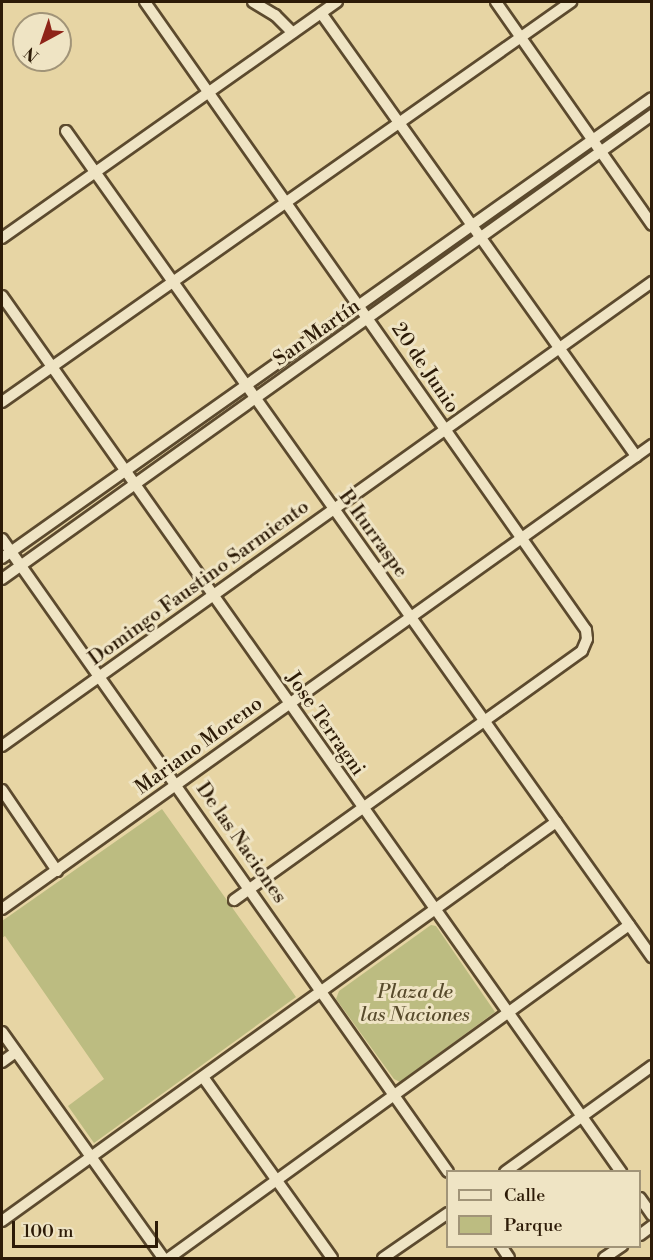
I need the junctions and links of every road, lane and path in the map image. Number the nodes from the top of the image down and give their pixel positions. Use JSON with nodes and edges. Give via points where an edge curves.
{"nodes":[{"id":1,"x":145,"y":2,"type":"edge"},
{"id":2,"x":253,"y":2,"type":"edge"},
{"id":3,"x":337,"y":2,"type":"edge"},
{"id":4,"x":496,"y":2,"type":"edge"},
{"id":5,"x":571,"y":2,"type":"edge"},
{"id":6,"x":321,"y":13,"type":"junction"},
{"id":7,"x":293,"y":33,"type":"junction"},
{"id":8,"x":522,"y":36,"type":"junction"},
{"id":9,"x":208,"y":93,"type":"junction"},
{"id":10,"x":651,"y":98,"type":"edge"},
{"id":11,"x":651,"y":115,"type":"edge"},
{"id":12,"x":399,"y":122,"type":"junction"},
{"id":13,"x":66,"y":131,"type":"dead end"},
{"id":14,"x":593,"y":140,"type":"junction"},
{"id":15,"x":601,"y":151,"type":"junction"},
{"id":16,"x":95,"y":172,"type":"junction"},
{"id":17,"x":285,"y":202,"type":"junction"},
{"id":18,"x":474,"y":225,"type":"junction"},
{"id":19,"x":651,"y":225,"type":"edge"},
{"id":20,"x":2,"y":238,"type":"edge"},
{"id":21,"x":483,"y":238,"type":"junction"},
{"id":22,"x":172,"y":282,"type":"junction"},
{"id":23,"x":651,"y":282,"type":"edge"},
{"id":24,"x":2,"y":296,"type":"edge"},
{"id":25,"x":360,"y":307,"type":"junction"},
{"id":26,"x":369,"y":318,"type":"junction"},
{"id":27,"x":559,"y":348,"type":"junction"},
{"id":28,"x":51,"y":367,"type":"junction"},
{"id":29,"x":244,"y":386,"type":"junction"},
{"id":30,"x":253,"y":398,"type":"junction"},
{"id":31,"x":2,"y":402,"type":"edge"},
{"id":32,"x":445,"y":429,"type":"junction"},
{"id":33,"x":651,"y":445,"type":"edge"},
{"id":34,"x":636,"y":456,"type":"junction"},
{"id":35,"x":124,"y":471,"type":"junction"},
{"id":36,"x":134,"y":484,"type":"junction"},
{"id":37,"x":333,"y":509,"type":"junction"},
{"id":38,"x":521,"y":538,"type":"junction"},
{"id":39,"x":2,"y":539,"type":"edge"},
{"id":40,"x":6,"y":555,"type":"edge"},
{"id":41,"x":21,"y":565,"type":"junction"},
{"id":42,"x":2,"y":579,"type":"edge"},
{"id":43,"x":212,"y":595,"type":"junction"},
{"id":44,"x":410,"y":617,"type":"junction"},
{"id":45,"x":99,"y":676,"type":"junction"},
{"id":46,"x":289,"y":704,"type":"junction"},
{"id":47,"x":485,"y":721,"type":"junction"},
{"id":48,"x":2,"y":746,"type":"edge"},
{"id":49,"x":177,"y":783,"type":"junction"},
{"id":50,"x":2,"y":790,"type":"edge"},
{"id":51,"x":361,"y":809,"type":"junction"},
{"id":52,"x":556,"y":822,"type":"junction"},
{"id":53,"x":57,"y":871,"type":"junction"},
{"id":54,"x":251,"y":888,"type":"junction"},
{"id":55,"x":234,"y":900,"type":"dead end"},
{"id":56,"x":2,"y":909,"type":"edge"},
{"id":57,"x":434,"y":910,"type":"junction"},
{"id":58,"x":629,"y":925,"type":"junction"},
{"id":59,"x":651,"y":957,"type":"edge"},
{"id":60,"x":322,"y":990,"type":"junction"},
{"id":61,"x":509,"y":1015,"type":"junction"},
{"id":62,"x":2,"y":1032,"type":"edge"},
{"id":63,"x":16,"y":1052,"type":"junction"},
{"id":64,"x":2,"y":1062,"type":"edge"},
{"id":65,"x":651,"y":1066,"type":"edge"},
{"id":66,"x":202,"y":1077,"type":"junction"},
{"id":67,"x":395,"y":1096,"type":"junction"},
{"id":68,"x":582,"y":1116,"type":"junction"},
{"id":69,"x":91,"y":1157,"type":"junction"},
{"id":70,"x":447,"y":1170,"type":"edge"},
{"id":71,"x":508,"y":1170,"type":"edge"},
{"id":72,"x":620,"y":1170,"type":"edge"},
{"id":73,"x":277,"y":1181,"type":"junction"},
{"id":74,"x":641,"y":1201,"type":"edge"},
{"id":75,"x":446,"y":1214,"type":"edge"},
{"id":76,"x":651,"y":1215,"type":"edge"},
{"id":77,"x":2,"y":1221,"type":"edge"},
{"id":78,"x":619,"y":1248,"type":"edge"},
{"id":79,"x":163,"y":1258,"type":"edge"},
{"id":80,"x":169,"y":1258,"type":"edge"},
{"id":81,"x":332,"y":1258,"type":"edge"},
{"id":82,"x":384,"y":1258,"type":"edge"},
{"id":83,"x":604,"y":1258,"type":"edge"}],
"edges":[{"from":1,"to":9,"type":"street","name":"20 de Junio"},
{"from":2,"to":7,"type":"street","via":[[275,15]]},
{"from":3,"to":6,"type":"street"},
{"from":4,"to":8,"type":"street"},
{"from":5,"to":8,"type":"street"},
{"from":6,"to":7,"type":"street"},
{"from":6,"to":12,"type":"street"},
{"from":7,"to":9,"type":"street"},
{"from":8,"to":12,"type":"street"},
{"from":8,"to":14,"type":"street"},
{"from":9,"to":16,"type":"street"},
{"from":9,"to":17,"type":"street","name":"20 de Junio"},
{"from":10,"to":14,"type":"street","name":"San Martín"},
{"from":11,"to":15,"type":"street","name":"San Martín"},
{"from":12,"to":17,"type":"street"},
{"from":12,"to":18,"type":"street"},
{"from":13,"to":16,"type":"street","name":"B Iturraspe"},
{"from":14,"to":15,"type":"street"},
{"from":14,"to":18,"type":"street","name":"San Martín"},
{"from":15,"to":19,"type":"street"},
{"from":15,"to":21,"type":"street","name":"San Martín"},
{"from":16,"to":20,"type":"street"},
{"from":16,"to":22,"type":"street","name":"B Iturraspe"},
{"from":17,"to":22,"type":"street"},
{"from":17,"to":25,"type":"street","name":"20 de Junio"},
{"from":18,"to":21,"type":"street"},
{"from":18,"to":25,"type":"street","name":"San Martín"},
{"from":21,"to":26,"type":"street","name":"San Martín"},
{"from":21,"to":27,"type":"street"},
{"from":22,"to":28,"type":"street"},
{"from":22,"to":29,"type":"street","name":"B Iturraspe"},
{"from":23,"to":27,"type":"street","name":"Domingo Faustino Sarmiento"},
{"from":24,"to":28,"type":"street","name":"Jose Terragni"},
{"from":25,"to":26,"type":"street","name":"20 de Junio"},
{"from":25,"to":29,"type":"street","name":"San Martín"},
{"from":26,"to":30,"type":"street","name":"San Martín"},
{"from":26,"to":32,"type":"street","name":"20 de Junio"},
{"from":27,"to":32,"type":"street","name":"Domingo Faustino Sarmiento"},
{"from":27,"to":34,"type":"street"},
{"from":28,"to":31,"type":"street"},
{"from":28,"to":35,"type":"street","name":"Jose Terragni"},
{"from":29,"to":30,"type":"street","name":"B Iturraspe"},
{"from":29,"to":35,"type":"street","name":"San Martín"},
{"from":30,"to":36,"type":"street","name":"San Martín"},
{"from":30,"to":37,"type":"street","name":"B Iturraspe"},
{"from":32,"to":37,"type":"street","name":"Domingo Faustino Sarmiento"},
{"from":32,"to":38,"type":"street","name":"20 de Junio"},
{"from":33,"to":34,"type":"street","name":"Mariano Moreno"},
{"from":34,"to":38,"type":"street","name":"Mariano Moreno"},
{"from":35,"to":36,"type":"street","name":"Jose Terragni"},
{"from":35,"to":40,"type":"street","name":"San Martín"},
{"from":36,"to":41,"type":"street","name":"San Martín"},
{"from":36,"to":43,"type":"street","name":"Jose Terragni"},
{"from":37,"to":43,"type":"street","name":"Domingo Faustino Sarmiento"},
{"from":37,"to":44,"type":"street","name":"B Iturraspe"},
{"from":38,"to":44,"type":"street","name":"Mariano Moreno"},
{"from":38,"to":47,"type":"street","name":"20 de Junio","via":[[586,630],[587,639],[582,651]]},
{"from":39,"to":40,"type":"street","name":"De las Naciones"},
{"from":40,"to":41,"type":"street","name":"De las Naciones"},
{"from":41,"to":42,"type":"street","name":"San Martín"},
{"from":41,"to":45,"type":"street","name":"De las Naciones"},
{"from":43,"to":45,"type":"street","name":"Domingo Faustino Sarmiento"},
{"from":43,"to":46,"type":"street","name":"Jose Terragni"},
{"from":44,"to":46,"type":"street","name":"Mariano Moreno"},
{"from":44,"to":47,"type":"street","name":"B Iturraspe"},
{"from":45,"to":48,"type":"street","name":"Domingo Faustino Sarmiento"},
{"from":45,"to":49,"type":"street","name":"De las Naciones"},
{"from":46,"to":49,"type":"street","name":"Mariano Moreno"},
{"from":46,"to":51,"type":"street","name":"Jose Terragni"},
{"from":47,"to":51,"type":"street"},
{"from":47,"to":52,"type":"street","name":"B Iturraspe"},
{"from":49,"to":53,"type":"street","name":"Mariano Moreno"},
{"from":49,"to":54,"type":"street","name":"De las Naciones"},
{"from":50,"to":53,"type":"street"},
{"from":51,"to":54,"type":"street"},
{"from":51,"to":57,"type":"street","name":"Jose Terragni"},
{"from":52,"to":57,"type":"street"},
{"from":52,"to":58,"type":"street","name":"B Iturraspe"},
{"from":53,"to":56,"type":"street","name":"Mariano Moreno"},
{"from":54,"to":55,"type":"street"},
{"from":54,"to":60,"type":"street","name":"De las Naciones"},
{"from":57,"to":60,"type":"street"},
{"from":57,"to":61,"type":"street","name":"Jose Terragni"},
{"from":58,"to":59,"type":"street","name":"B Iturraspe"},
{"from":58,"to":61,"type":"street"},
{"from":60,"to":66,"type":"street"},
{"from":60,"to":67,"type":"street","name":"De las Naciones"},
{"from":61,"to":67,"type":"street"},
{"from":61,"to":68,"type":"street","name":"Jose Terragni"},
{"from":62,"to":63,"type":"street"},
{"from":63,"to":64,"type":"street"},
{"from":63,"to":69,"type":"street"},
{"from":65,"to":68,"type":"street"},
{"from":66,"to":69,"type":"street"},
{"from":66,"to":73,"type":"street"},
{"from":67,"to":70,"type":"street","name":"De las Naciones"},
{"from":67,"to":73,"type":"street"},
{"from":68,"to":71,"type":"street"},
{"from":68,"to":72,"type":"street","name":"Jose Terragni"},
{"from":69,"to":77,"type":"street"},
{"from":69,"to":79,"type":"street"},
{"from":73,"to":80,"type":"street"},
{"from":73,"to":81,"type":"street"},
{"from":74,"to":76,"type":"street"},
{"from":75,"to":82,"type":"street"},
{"from":78,"to":83,"type":"street"}]}
